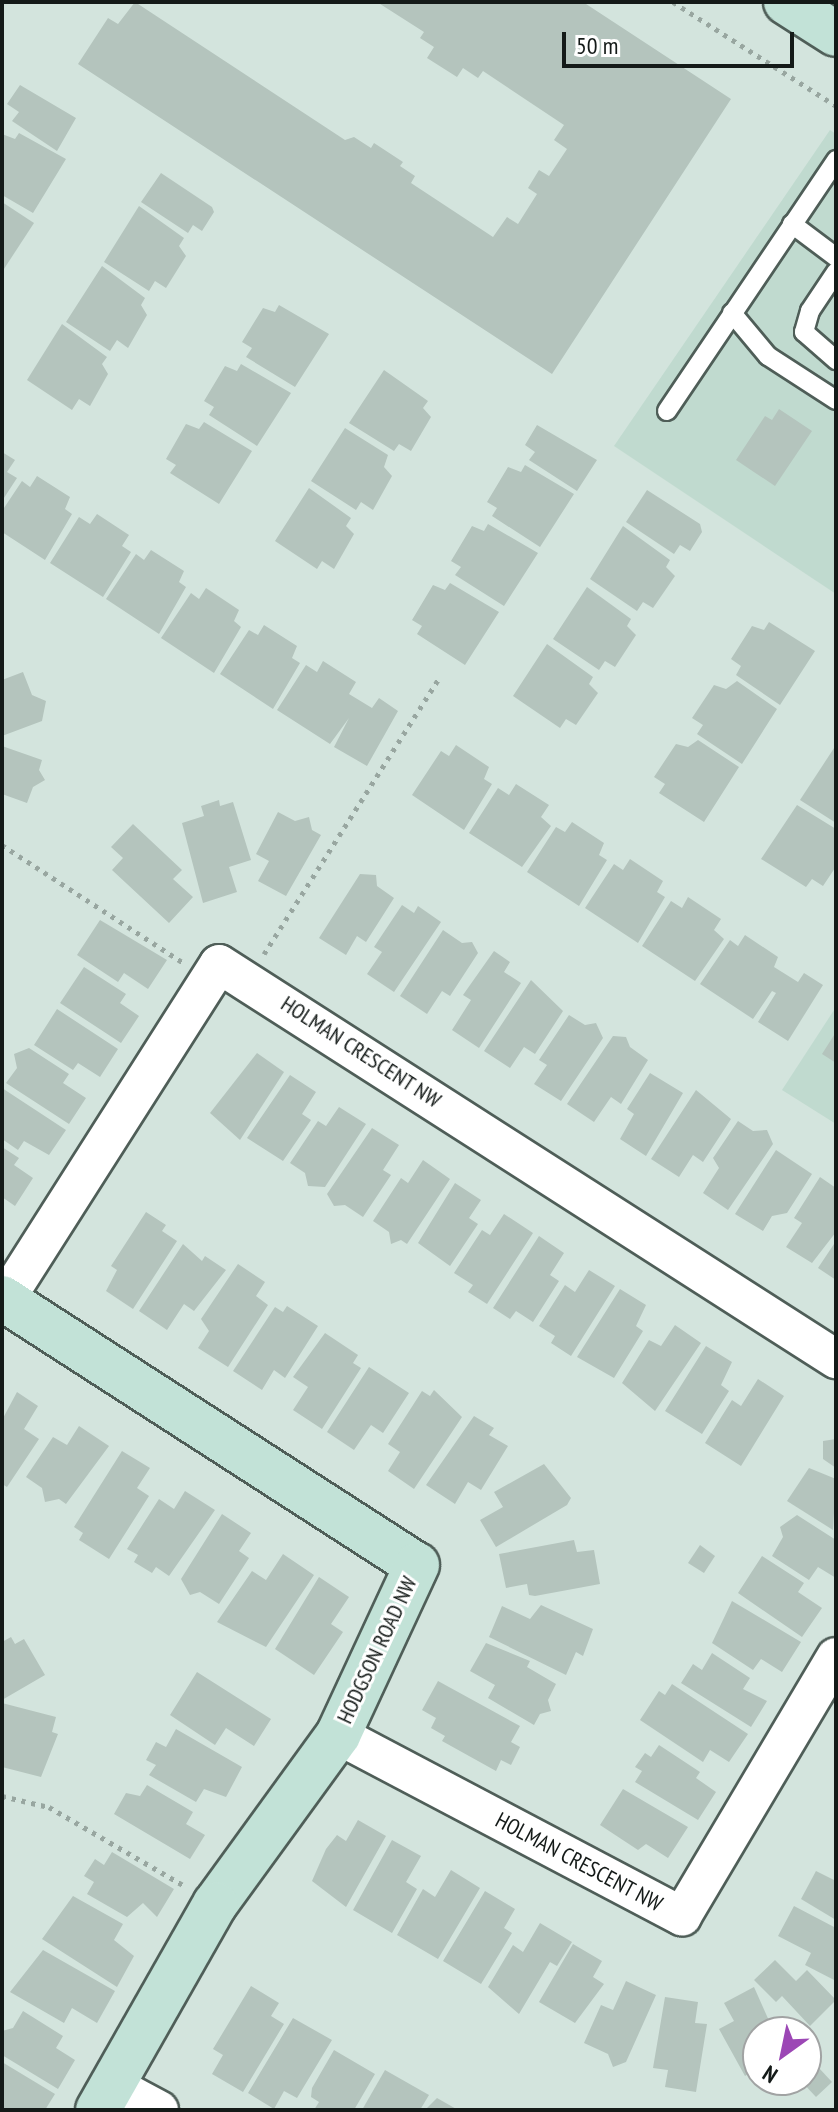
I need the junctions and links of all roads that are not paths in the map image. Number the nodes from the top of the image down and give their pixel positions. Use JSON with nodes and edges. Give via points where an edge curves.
{"nodes":[{"id":1,"x":786,"y":2,"type":"edge"},
{"id":2,"x":836,"y":34,"type":"edge"},
{"id":3,"x":836,"y":160,"type":"edge"},
{"id":4,"x":792,"y":224,"type":"junction"},
{"id":5,"x":836,"y":257,"type":"edge"},
{"id":6,"x":836,"y":272,"type":"edge"},
{"id":7,"x":830,"y":294,"type":"edge"},
{"id":8,"x":732,"y":313,"type":"junction"},
{"id":9,"x":836,"y":360,"type":"edge"},
{"id":10,"x":836,"y":400,"type":"edge"},
{"id":11,"x":667,"y":411,"type":"dead end"},
{"id":12,"x":4,"y":1299,"type":"edge"},
{"id":13,"x":836,"y":1359,"type":"edge"},
{"id":14,"x":836,"y":1657,"type":"edge"},
{"id":15,"x":338,"y":1735,"type":"junction"},
{"id":16,"x":106,"y":2098,"type":"edge"},
{"id":17,"x":159,"y":2110,"type":"edge"}],
"edges":[{"from":1,"to":2,"type":"street"},
{"from":3,"to":4,"type":"lane"},
{"from":4,"to":5,"type":"lane"},
{"from":4,"to":8,"type":"lane"},
{"from":6,"to":7,"type":"lane"},
{"from":7,"to":9,"type":"lane","via":[[804,332]]},
{"from":8,"to":10,"type":"lane","via":[[768,356]]},
{"from":8,"to":11,"type":"lane"},
{"from":12,"to":13,"type":"street","name":"HOLMAN CRESCENT NW","via":[[234,971]]},
{"from":12,"to":15,"type":"street","name":"HODGSON ROAD NW","via":[[417,1565]]},
{"from":14,"to":15,"type":"street","name":"HOLMAN CRESCENT NW","via":[[682,1916]]},
{"from":15,"to":16,"type":"street","name":"HODGSON ROAD NW","via":[[215,1904]]},
{"from":16,"to":17,"type":"street"}]}
